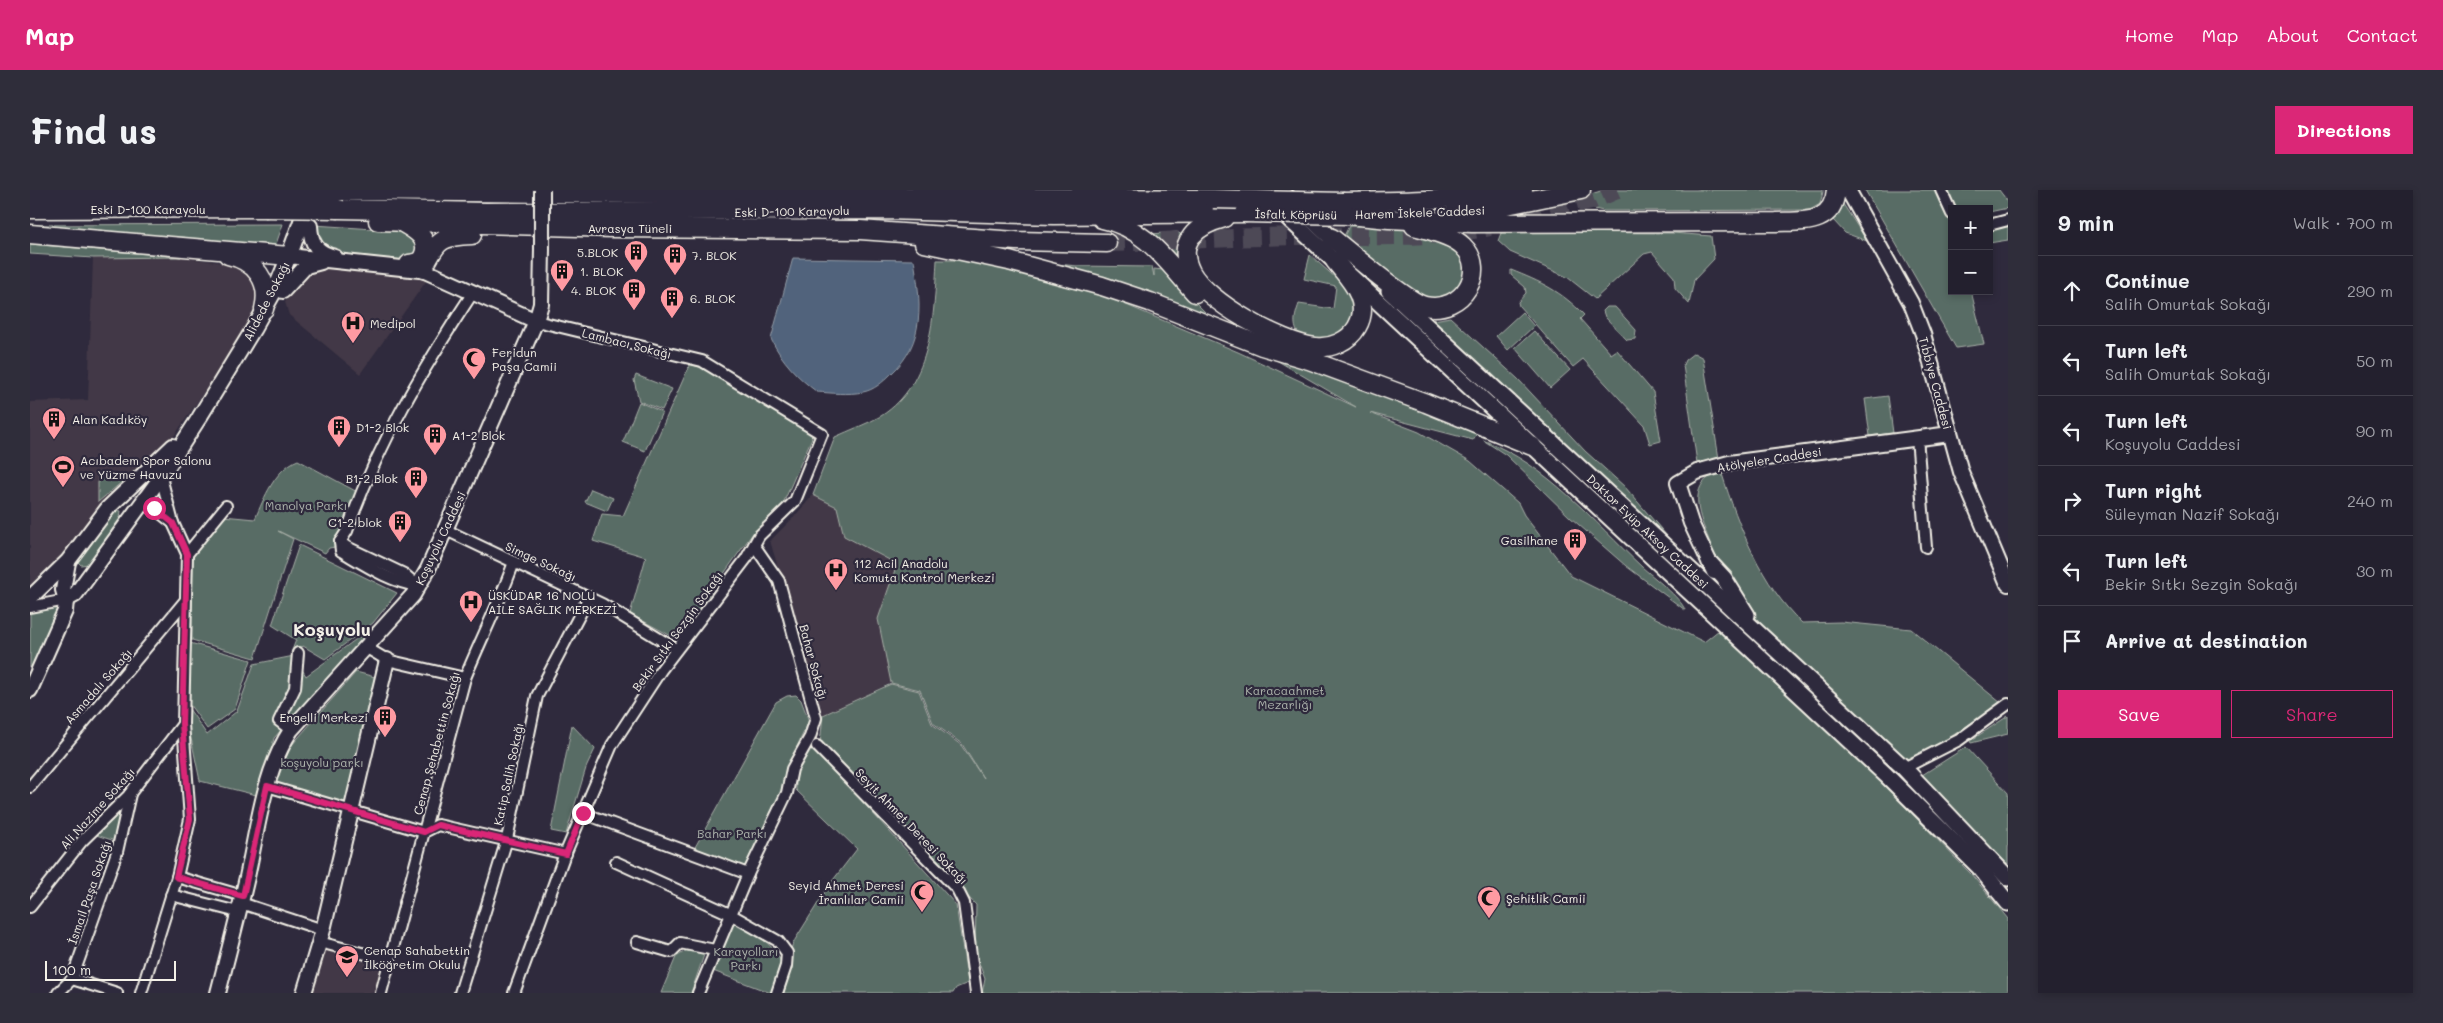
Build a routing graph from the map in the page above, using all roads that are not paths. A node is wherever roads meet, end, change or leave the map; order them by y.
1 (313, 190) edge
2 (324, 190) edge
3 (542, 190) edge
4 (1022, 190) edge
5 (1258, 190) edge
6 (1523, 190) edge
7 (1581, 190) edge
8 (1836, 190) edge
9 (1848, 190) edge
10 (1941, 190) edge
11 (30, 191) edge
12 (1282, 191) edge
13 (916, 195) junction
14 (1213, 199) joint
15 (1948, 205) edge
16 (266, 206) edge
17 (1346, 208) junction
18 (30, 209) edge
19 (1245, 213) junction
20 (338, 214) junction
21 (1054, 214) junction
22 (1389, 219) junction
23 (2008, 220) edge
24 (400, 222) junction
25 (1993, 224) edge
26 (310, 226) junction
27 (613, 228) junction
28 (860, 230) junction
29 (30, 234) edge
30 (1332, 238) junction
31 (1106, 243) tunnel mouth
32 (163, 246) junction
33 (294, 256) junction
34 (1335, 260) junction
35 (338, 262) junction
36 (416, 267) junction
37 (284, 291) junction
38 (474, 291) junction
39 (264, 309) junction
40 (536, 321) junction
41 (243, 346) junction
42 (1262, 346) junction
43 (199, 418) junction
44 (822, 434) joint
45 (1950, 434) junction
46 (1917, 437) junction
47 (1532, 446) junction
48 (161, 477) junction
49 (142, 504) junction
50 (226, 506) dead end
51 (108, 508) junction
52 (125, 523) junction
53 (173, 523) junction
54 (446, 530) junction
55 (754, 545) junction
56 (1926, 547) dead end
57 (187, 554) junction
58 (68, 561) junction
59 (514, 562) junction
60 (1710, 563) junction
61 (92, 570) junction
62 (2008, 584) edge
63 (418, 586) junction
64 (1716, 587) junction
65 (589, 597) junction
66 (30, 598) edge
67 (66, 600) junction
68 (185, 601) junction
69 (1705, 605) junction
70 (30, 607) edge
71 (1732, 609) junction
72 (1757, 632) junction
73 (1745, 642) junction
74 (367, 648) junction
75 (676, 649) junction
76 (298, 652) dead end
77 (387, 660) junction
78 (465, 678) junction
79 (30, 690) edge
80 (2008, 704) edge
81 (182, 724) junction
82 (291, 730) junction
83 (818, 746) dead end
84 (1904, 768) junction
85 (267, 786) junction
86 (30, 787) edge
87 (130, 793) junction
88 (351, 812) junction
89 (583, 813) junction
90 (424, 832) junction
91 (507, 839) junction
92 (566, 854) junction
93 (616, 862) dead end
94 (748, 874) junction
95 (176, 877) junction
96 (2008, 878) edge
97 (171, 895) junction
98 (2008, 903) edge
99 (241, 904) junction
100 (30, 907) edge
101 (730, 914) junction
102 (321, 936) junction
103 (637, 942) dead end
104 (715, 950) junction
105 (389, 960) junction
106 (72, 979) junction
107 (58, 993) edge
108 (117, 993) edge
109 (141, 993) edge
110 (218, 993) edge
111 (304, 993) edge
112 (380, 993) edge
113 (460, 993) edge
114 (514, 993) edge
115 (698, 993) edge
116 (777, 993) edge
117 (976, 993) edge

1 - 33 main road
2 - 26 main road
3 - 40 street, Koşuyolu Caddesi, bridge
4 - 13 highway
5 - 34 main road, Doktor Eyüp Aksoy Caddesi
6 - 17 highway, Harem İskele Caddesi
7 - 17 highway, Harem İskele Caddesi
8 - 22 highway
9 - 45 street, Tıbbiye Caddesi
10 - 15 street
11 - 16 highway, Eski D-100 Karayolu
12 - 30 main road, Doktor Eyüp Aksoy Caddesi
13 - 14 highway, Eski D-100 Karayolu
13 - 16 highway, Eski D-100 Karayolu, bridge
14 - 17 highway, İsfalt Köprüsü, bridge
16 - 18 highway, Eski D-100 Karayolu
16 - 20 highway
17 - 19 highway, İsfalt Köprüsü, bridge
17 - 22 highway
19 - 21 highway, Eski D-100 Karayolu
19 - 34 highway
20 - 21 highway, Eski D-100 Karayolu
20 - 24 highway, Avrasya Tüneli
21 - 42 highway
22 - 30 highway
23 - 25 street
24 - 27 highway, Avrasya Tüneli
24 - 36 highway
26 - 33 street, Alidede Sokağı
26 - 36 street, Lambacı Sokağı
27 - 28 highway, Avrasya Tüneli
27 - 36 highway
28 - 31 highway
28 - 42 highway
29 - 32 highway
30 - 64 main road, Doktor Eyüp Aksoy Caddesi
32 - 33 highway
32 - 39 highway
33 - 35 street
33 - 37 street, Alidede Sokağı
33 - 39 street, Alidede Sokağı
34 - 47 main road, Doktor Eyüp Aksoy Caddesi
35 - 36 street, Lambacı Sokağı
35 - 37 street
36 - 38 street, Lambacı Sokağı
37 - 41 street, Alidede Sokağı
38 - 40 street, Lambacı Sokağı
38 - 63 street
39 - 41 street, Alidede Sokağı
40 - 44 street, Lambacı Sokağı
40 - 54 street, Koşuyolu Caddesi
41 - 43 street, Alidede Sokağı
42 - 47 highway
43 - 48 street
43 - 51 street
44 - 55 street, Bekir Sıtkı Sezgin Sokağı
45 - 46 street, Atölyeler Caddesi
45 - 62 street, Tıbbiye Caddesi
46 - 56 street
46 - 60 street, Atölyeler Caddesi
47 - 69 main road, Doktor Eyüp Aksoy Caddesi
48 - 49 street
48 - 53 street
49 - 52 street
49 - 53 street
50 - 57 street
51 - 52 street
51 - 58 street
52 - 61 street
53 - 57 street
54 - 59 street, Simge Sokağı
54 - 63 street, Koşuyolu Caddesi
55 - 75 street, Bekir Sıtkı Sezgin Sokağı
55 - 94 street, Bahar Sokağı
57 - 68 street
58 - 61 street
58 - 66 street
58 - 67 street
59 - 65 street, Simge Sokağı
59 - 78 street, Cenap Şehabettin Sokağı
60 - 64 street, Atölyeler Caddesi
60 - 72 main road
61 - 67 street
63 - 74 street, Koşuyolu Caddesi
64 - 69 street
64 - 71 main road, Doktor Eyüp Aksoy Caddesi
65 - 75 street, Simge Sokağı
65 - 91 street, Katip Salih Sokağı
67 - 70 street
67 - 79 street
68 - 81 street
68 - 86 street, Asmadalı Sokağı
69 - 73 main road, Doktor Eyüp Aksoy Caddesi
71 - 72 main road, Doktor Eyüp Aksoy Caddesi
71 - 73 street
72 - 84 main road, Doktor Eyüp Aksoy Caddesi
73 - 98 main road, Doktor Eyüp Aksoy Caddesi
74 - 77 street
74 - 82 street, Koşuyolu Caddesi
75 - 89 street, Bekir Sıtkı Sezgin Sokağı
76 - 82 street
77 - 78 street
77 - 88 street
78 - 90 street, Cenap Şehabettin Sokağı
80 - 84 street
81 - 87 street, Ali Nazime Sokağı
81 - 95 street
82 - 85 street, Koşuyolu Caddesi
83 - 117 street, Seyit Ahmet Deresi Sokağı
84 - 96 main road, Doktor Eyüp Aksoy Caddesi
85 - 88 street
85 - 99 street, Koşuyolu Caddesi
87 - 100 street, Ali Nazime Sokağı
87 - 106 street, İsmail Paşa Sokağı
88 - 90 street
88 - 102 street
89 - 92 street, Bekir Sıtkı Sezgin Sokağı
89 - 94 street
90 - 91 street
90 - 105 street, Cenap Şehabettin Sokağı
91 - 92 street
91 - 113 street, Katip Salih Sokağı
92 - 114 street, Bekir Sıtkı Sezgin Sokağı
93 - 101 street
94 - 101 street, Bahar Sokağı
95 - 97 street
95 - 99 street
97 - 99 street
97 - 109 street
99 - 102 street
99 - 110 street, Koşuyolu Caddesi
101 - 104 street, Bahar Sokağı
101 - 116 street
102 - 105 street
102 - 111 street
103 - 104 street
104 - 115 street, Bahar Sokağı
105 - 112 street, Cenap Şehabettin Sokağı
106 - 107 street, İsmail Paşa Sokağı
106 - 108 street

